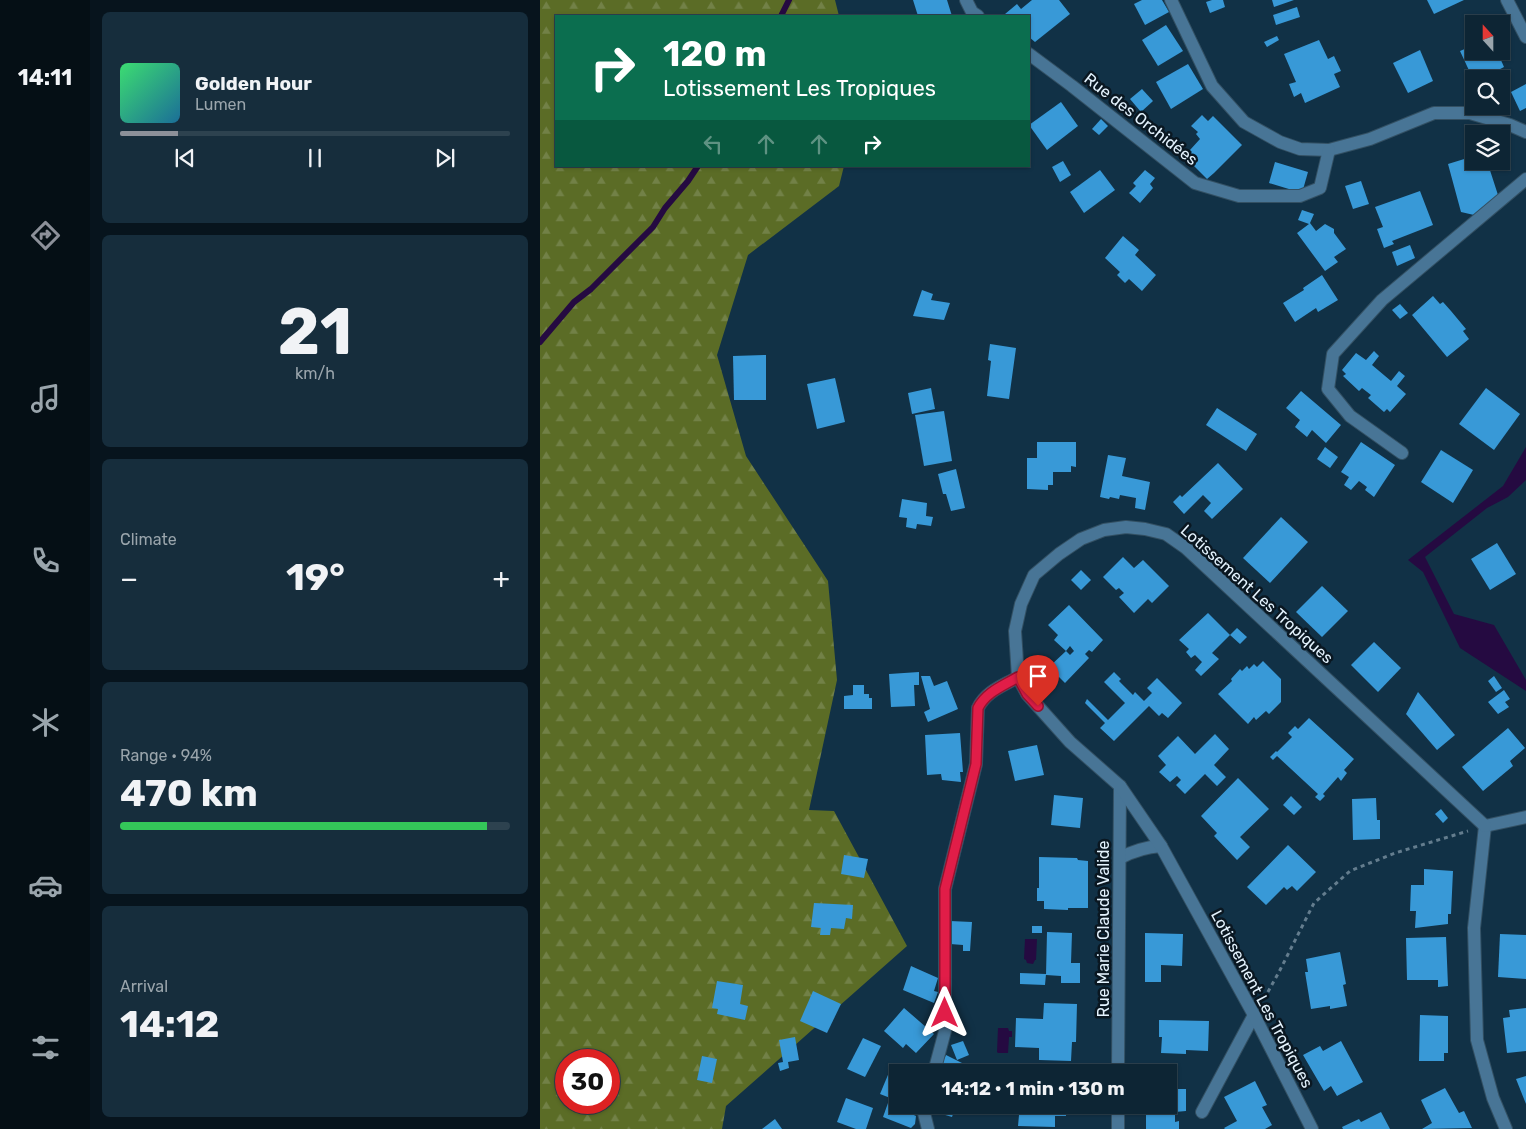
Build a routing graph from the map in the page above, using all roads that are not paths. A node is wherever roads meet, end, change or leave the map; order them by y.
1 (966, 0) edge
2 (1171, 0) edge
3 (1506, 0) edge
4 (976, 15) edge
5 (1526, 37) edge
6 (1030, 55) edge
7 (1526, 132) edge
8 (1329, 150) junction
9 (1526, 179) edge
10 (1402, 453) dead end
11 (1018, 677) junction
12 (1120, 786) junction
13 (1526, 817) edge
14 (1485, 826) junction
15 (1160, 846) junction
16 (1120, 858) junction
17 (1254, 1015) junction
18 (936, 1064) edge
19 (1118, 1064) edge
20 (1202, 1112) dead end
21 (924, 1114) edge
22 (1118, 1114) edge
23 (928, 1129) edge
24 (1118, 1129) edge
25 (1312, 1129) edge
26 (1506, 1129) edge

1 - 4 street
2 - 8 street
3 - 5 street
6 - 8 street, Rue des Orchidées
7 - 8 street
9 - 10 street
11 - 12 street, Lotissement Les Tropiques
11 - 14 street, Lotissement Les Tropiques
11 - 18 street
12 - 15 street, Lotissement Les Tropiques
12 - 16 street, Rue Marie Claude Valide
13 - 14 street
14 - 26 street
15 - 16 street
15 - 17 street, Lotissement Les Tropiques
16 - 19 street, Rue Marie Claude Valide
17 - 20 street
17 - 25 street, Lotissement Les Tropiques
21 - 23 street
22 - 24 street

